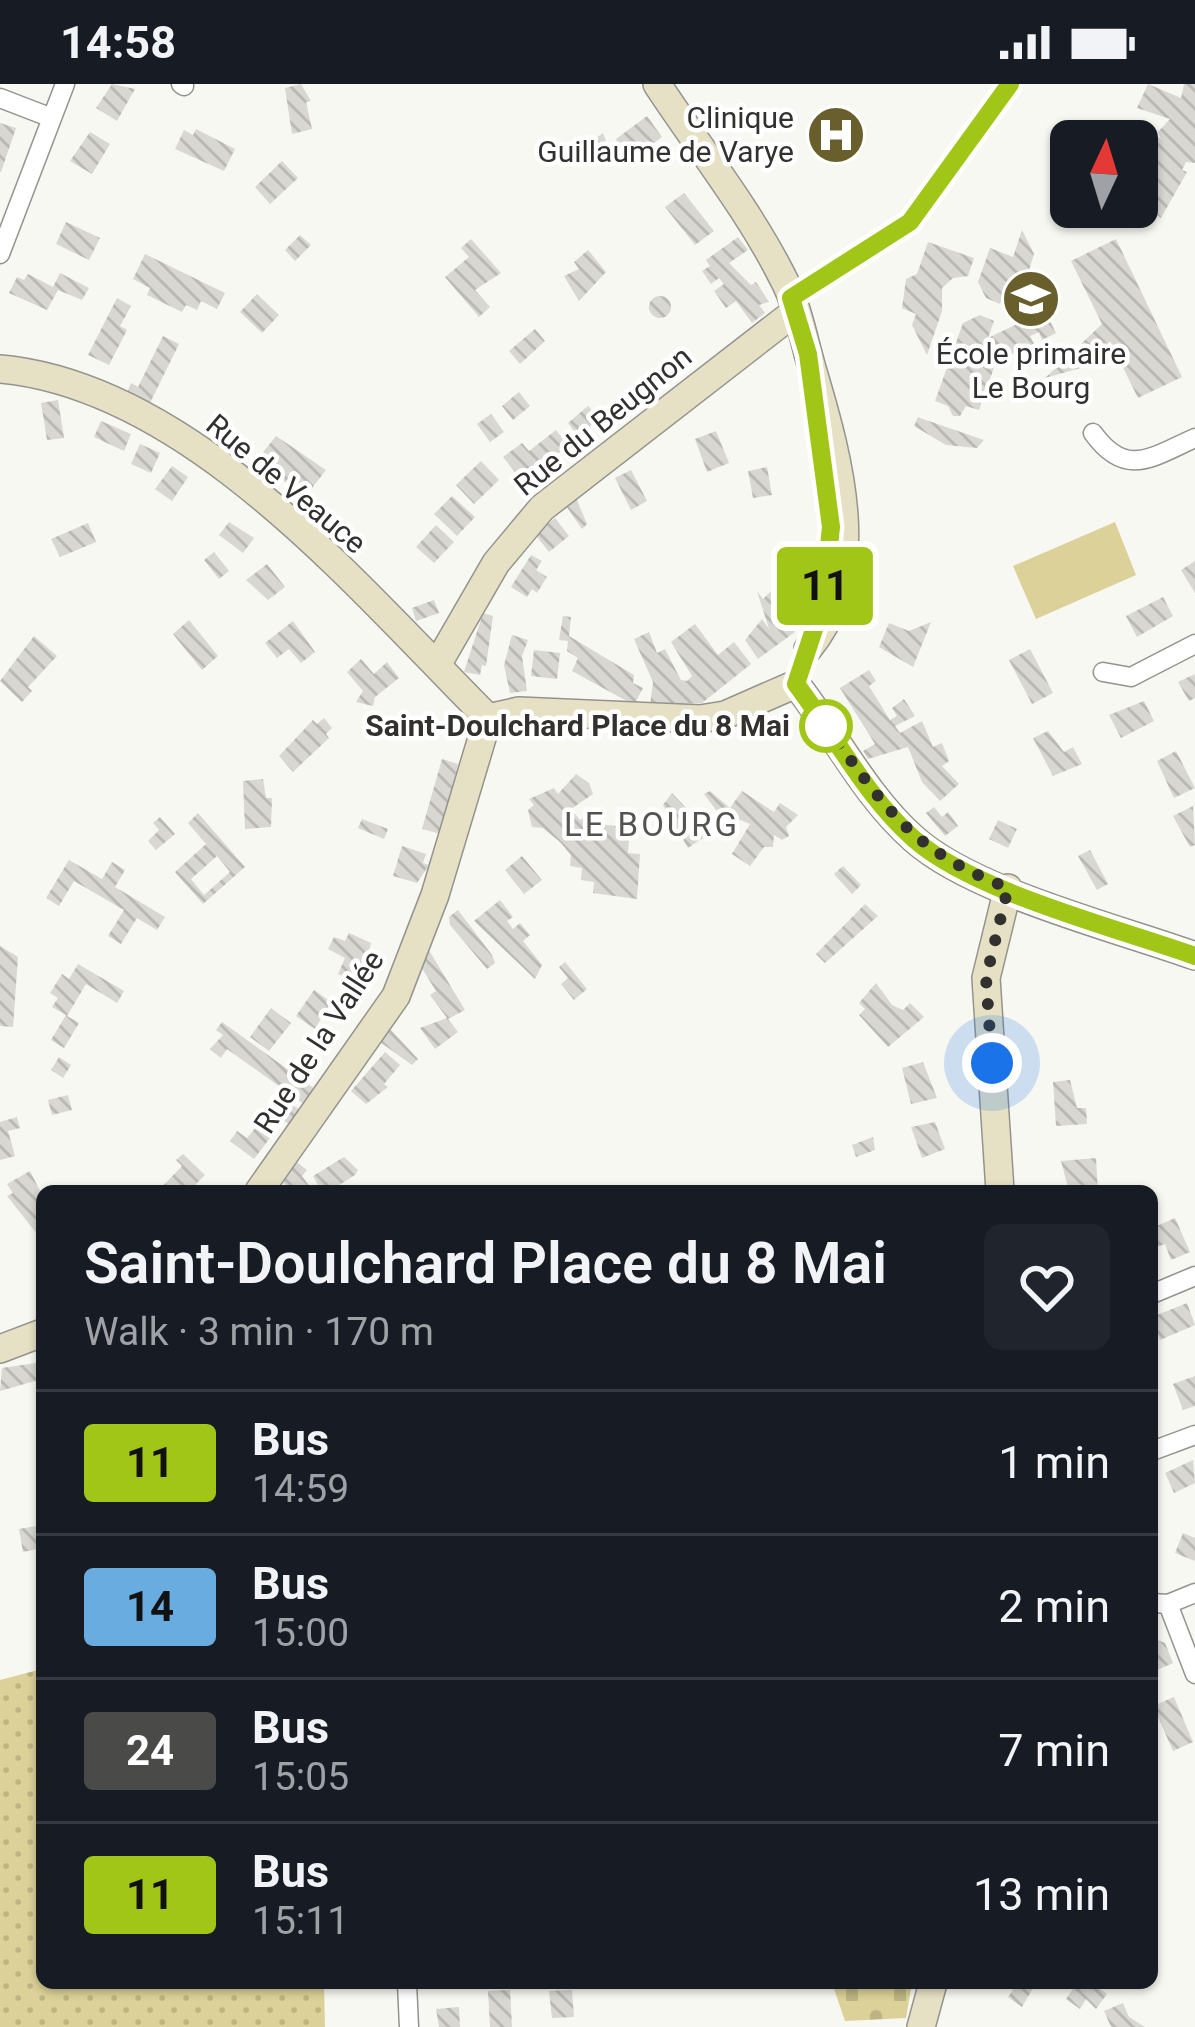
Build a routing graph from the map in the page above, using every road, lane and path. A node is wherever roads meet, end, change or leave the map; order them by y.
1 (65, 84) edge
2 (657, 84) edge
3 (1010, 84) edge
4 (0, 98) edge
5 (52, 118) junction
6 (0, 254) edge
7 (794, 304) junction
8 (0, 369) edge
9 (1094, 434) dead end
10 (1195, 438) edge
11 (1195, 644) edge
12 (437, 665) junction
13 (1103, 672) dead end
14 (796, 684) junction
15 (488, 718) junction
16 (1008, 888) junction
17 (1195, 956) edge
18 (263, 1185) edge
19 (1000, 1185) edge
20 (1195, 1276) edge
21 (1158, 1291) edge
22 (36, 1335) edge
23 (0, 1349) edge
24 (1195, 1435) edge
25 (1158, 1448) edge
26 (1195, 1593) edge
27 (1160, 1604) edge
28 (1195, 1674) edge
29 (407, 1989) edge
30 (931, 1989) edge
31 (410, 2027) edge
32 (921, 2027) edge

1 - 5 street
2 - 7 street
3 - 7 street
4 - 5 street
5 - 6 street
7 - 12 street, Rue du Beugnon
7 - 14 street
8 - 12 street, Rue de Veauce
9 - 10 street
11 - 13 street
12 - 15 street, Rue de Veauce
14 - 15 street
14 - 16 street
15 - 18 street, Rue de la Vallée
16 - 17 street
16 - 19 street
20 - 21 street
22 - 23 street
24 - 25 street
26 - 27 street
27 - 28 street
29 - 31 street
30 - 32 street

